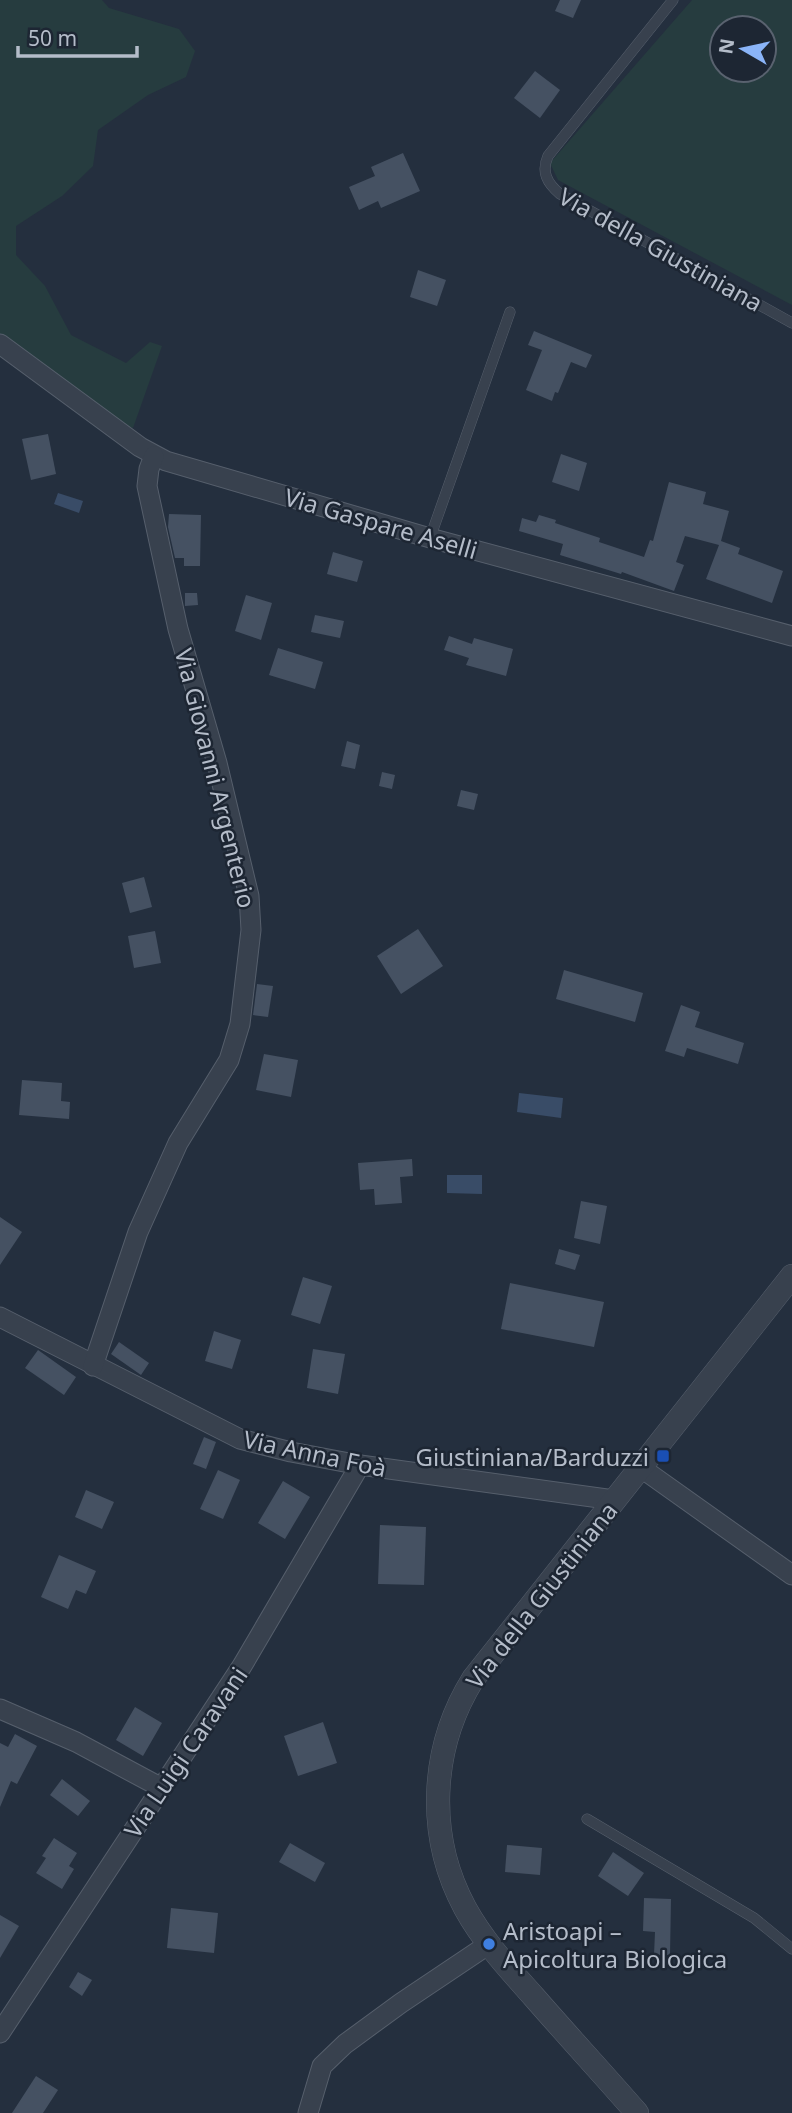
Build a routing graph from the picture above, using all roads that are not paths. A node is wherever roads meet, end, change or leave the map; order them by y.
1 (673, 0) edge
2 (510, 312) dead end
3 (792, 323) edge
4 (0, 344) edge
5 (154, 456) junction
6 (430, 538) junction
7 (792, 636) edge
8 (792, 1276) edge
9 (0, 1317) edge
10 (93, 1366) junction
11 (360, 1465) junction
12 (640, 1467) junction
13 (614, 1500) junction
14 (792, 1576) edge
15 (0, 1709) edge
16 (160, 1787) junction
17 (587, 1819) dead end
18 (489, 1944) junction
19 (792, 1949) edge
20 (0, 2033) edge
21 (308, 2113) edge
22 (637, 2113) edge

1 - 3 lane, Via della Giustiniana
2 - 6 lane
4 - 5 street, Via Gaspare Aselli
5 - 6 street, Via Gaspare Aselli
5 - 10 street, Via Giovanni Argenterio
6 - 7 street, Via Gaspare Aselli
8 - 12 street, Via della Giustiniana
9 - 10 street, Via Anna Foà
10 - 11 street, Via Anna Foà
11 - 13 street, Via Anna Foà
11 - 16 street, Via Luigi Caravani
12 - 13 street, Via della Giustiniana
12 - 14 street
13 - 18 street, Via della Giustiniana
15 - 16 street
16 - 20 street, Via Luigi Caravani
17 - 19 lane
18 - 21 street
18 - 22 street, Via della Giustiniana

